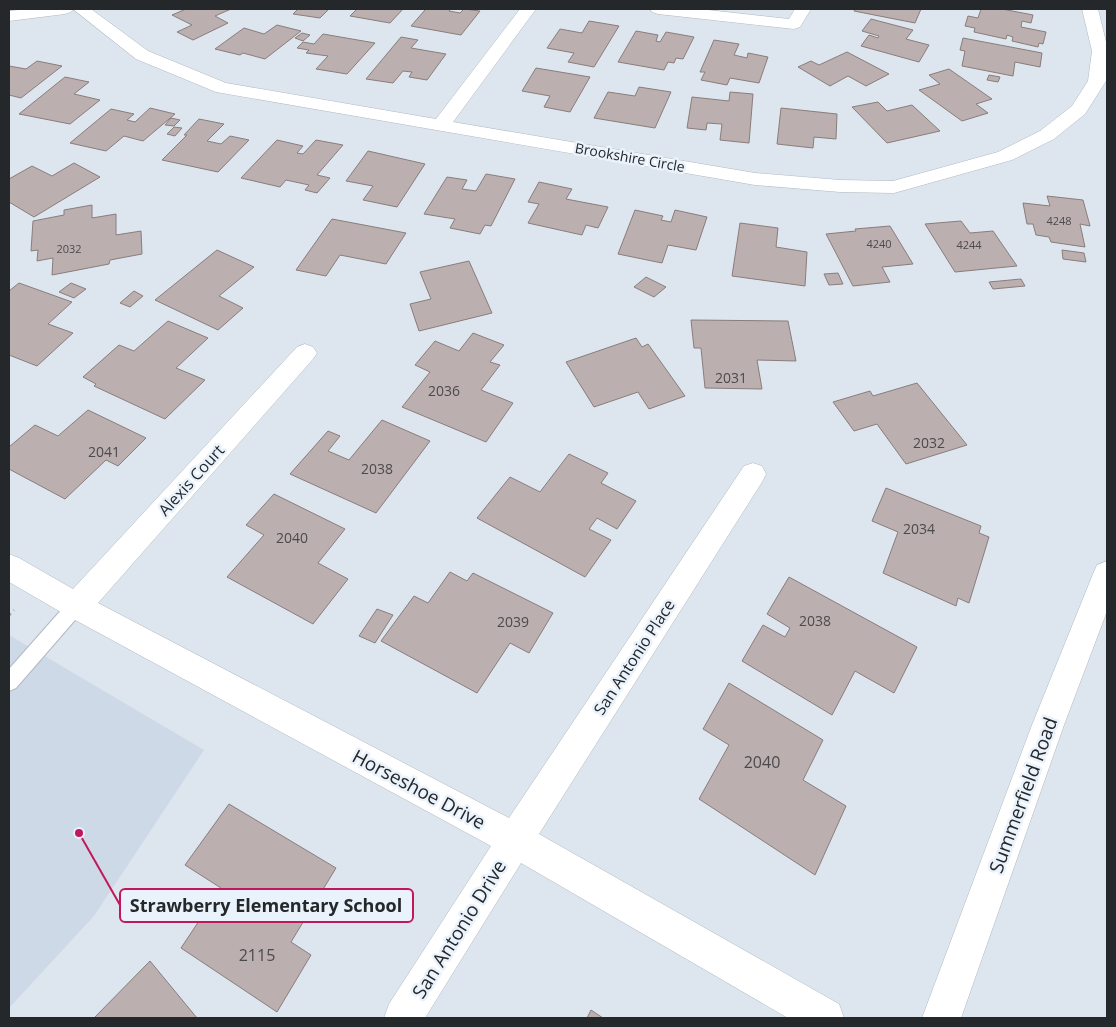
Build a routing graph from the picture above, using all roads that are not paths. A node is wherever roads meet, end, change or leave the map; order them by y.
1 (65, 9) edge
2 (81, 9) edge
3 (528, 9) edge
4 (658, 9) edge
5 (803, 9) edge
6 (1090, 9) edge
7 (9, 16) edge
8 (441, 125) junction
9 (305, 353) dead end
10 (753, 474) dead end
11 (9, 567) edge
12 (1107, 574) edge
13 (76, 606) junction
14 (9, 682) edge
15 (515, 840) junction
16 (402, 1018) edge
17 (825, 1018) edge
18 (941, 1018) edge

1 - 7 street
2 - 8 street, Brookshire Circle
3 - 8 street
4 - 5 street
6 - 8 street, Brookshire Circle
9 - 13 street, Alexis Court
10 - 15 street, San Antonio Place
11 - 13 street, Horseshoe Drive
12 - 18 street, Summerfield Road
13 - 14 lane
13 - 15 street, Horseshoe Drive
15 - 16 street, San Antonio Drive
15 - 17 street, Horseshoe Drive

